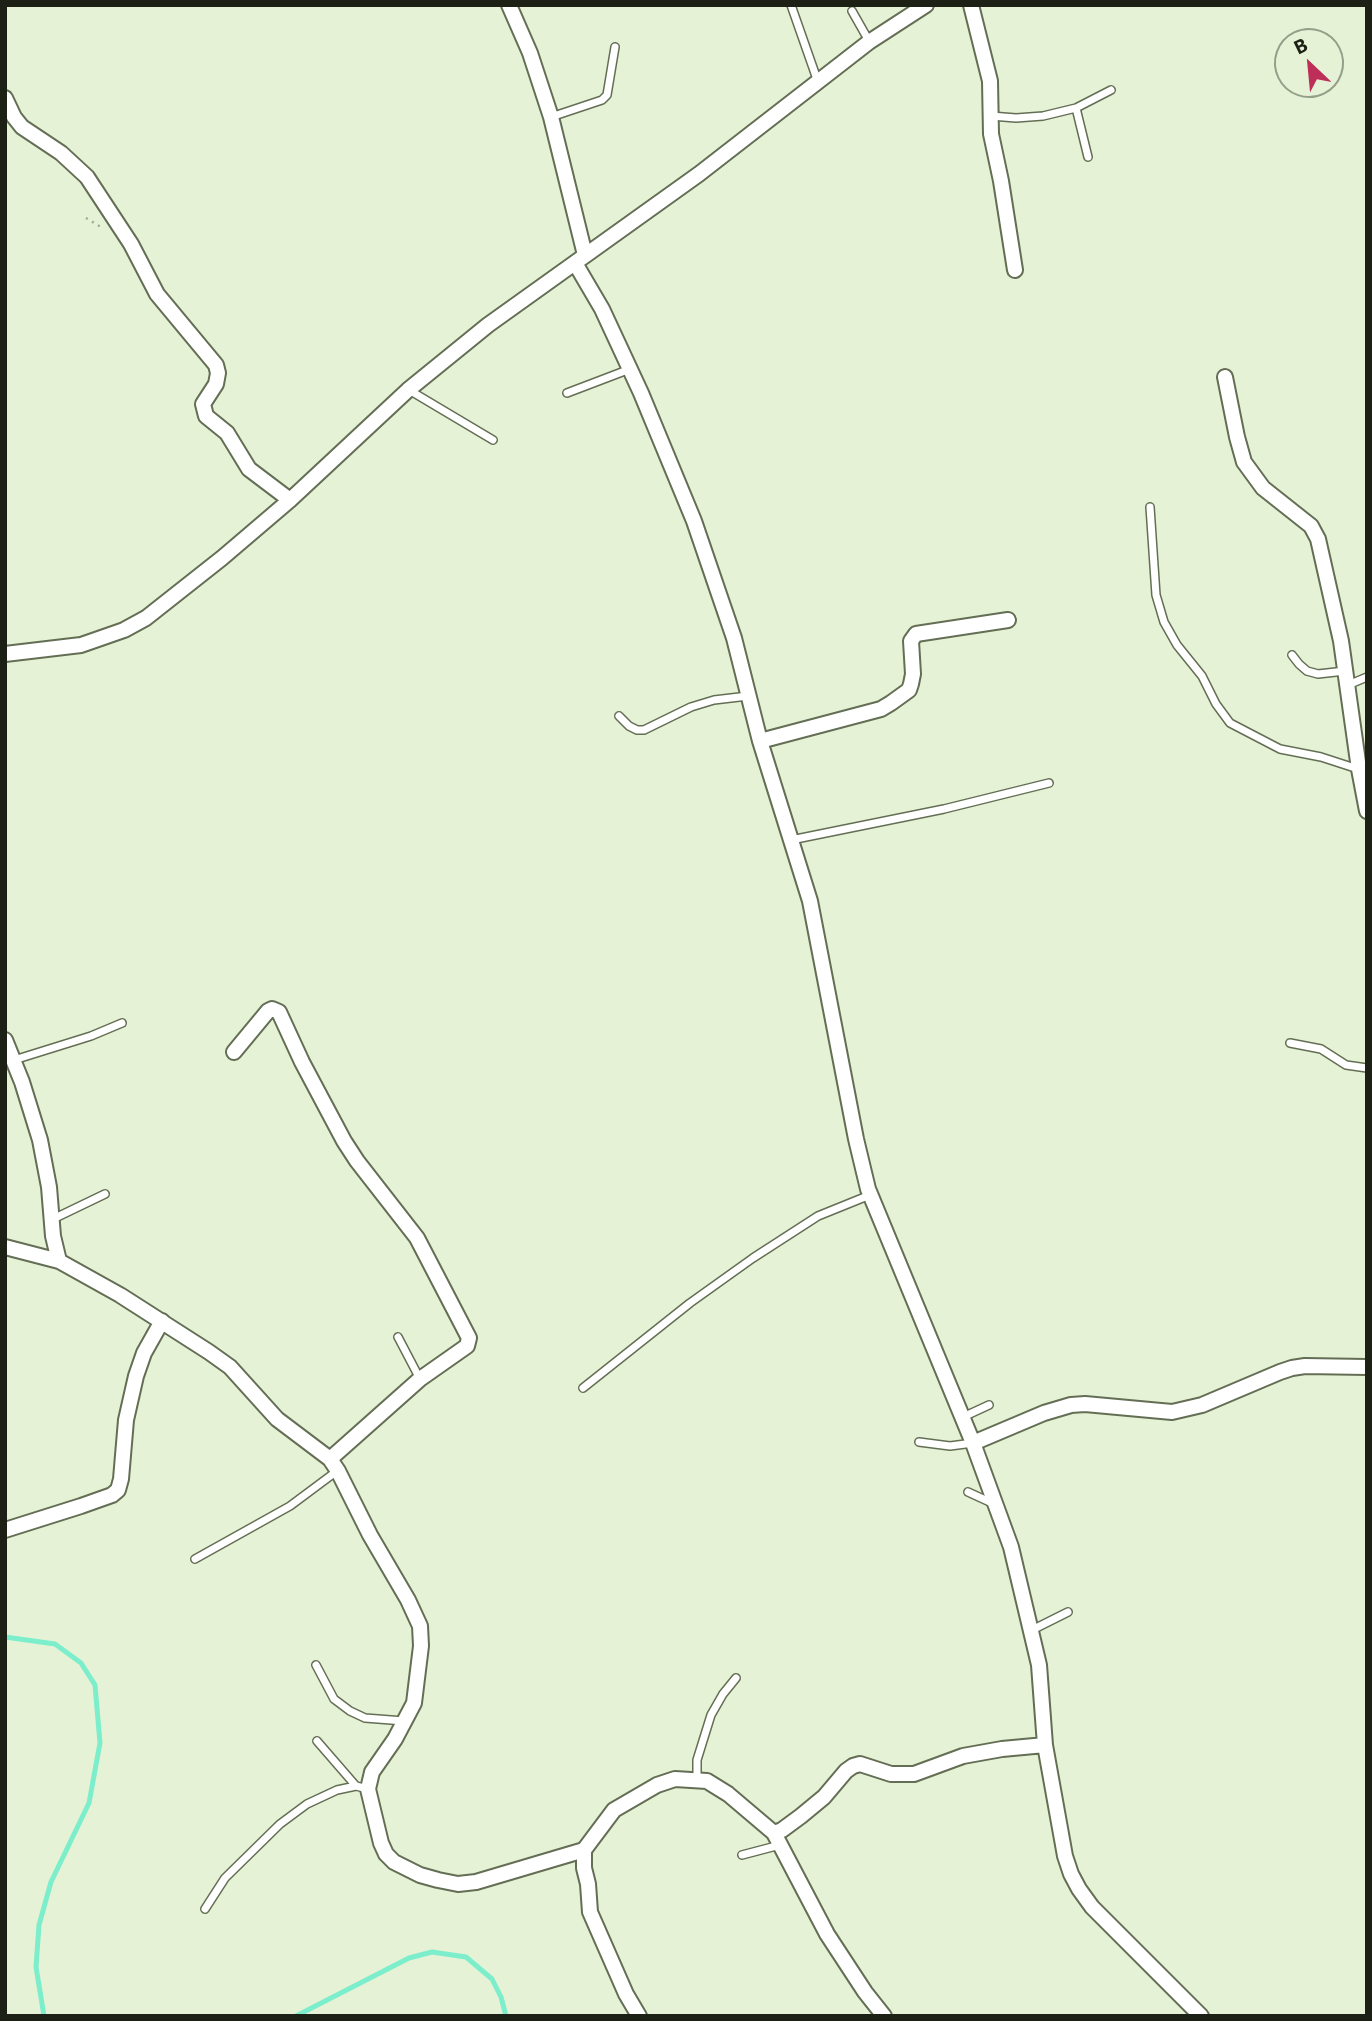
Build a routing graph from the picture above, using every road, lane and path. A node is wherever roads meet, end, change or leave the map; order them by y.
1 (509, 5) edge
2 (791, 5) edge
3 (926, 5) edge
4 (971, 5) edge
5 (852, 11) dead end
6 (869, 42) junction
7 (615, 47) dead end
8 (818, 82) junction
9 (1111, 90) dead end
10 (5, 98) edge
11 (1076, 108) junction
12 (990, 116) junction
13 (551, 117) junction
14 (1088, 157) dead end
15 (580, 259) junction
16 (1015, 270) dead end
17 (630, 369) junction
18 (1225, 377) dead end
19 (408, 390) junction
20 (567, 393) dead end
21 (493, 440) dead end
22 (290, 500) junction
23 (1150, 507) dead end
24 (1008, 620) dead end
25 (5, 654) edge
26 (1292, 654) dead end
27 (1367, 677) edge
28 (1346, 678) junction
29 (748, 696) junction
30 (619, 716) dead end
31 (760, 741) junction
32 (1359, 769) junction
33 (1049, 783) dead end
34 (1367, 811) edge
35 (790, 840) junction
36 (122, 1023) dead end
37 (5, 1040) edge
38 (1290, 1043) dead end
39 (234, 1052) dead end
40 (14, 1060) junction
41 (1367, 1068) edge
42 (104, 1194) dead end
43 (870, 1195) junction
44 (52, 1219) junction
45 (6, 1248) edge
46 (59, 1261) junction
47 (162, 1321) junction
48 (398, 1337) dead end
49 (1367, 1367) edge
50 (420, 1379) junction
51 (583, 1388) dead end
52 (989, 1405) dead end
53 (962, 1417) junction
54 (919, 1442) dead end
55 (973, 1443) junction
56 (334, 1465) junction
57 (968, 1492) dead end
58 (996, 1505) junction
59 (5, 1530) edge
60 (195, 1559) dead end
61 (1068, 1612) dead end
62 (1032, 1630) junction
63 (316, 1665) dead end
64 (736, 1678) dead end
65 (405, 1721) junction
66 (317, 1741) dead end
67 (1045, 1745) junction
68 (697, 1779) junction
69 (362, 1787) junction
70 (777, 1839) junction
71 (584, 1850) junction
72 (742, 1855) dead end
73 (205, 1909) dead end
74 (639, 2016) edge
75 (884, 2016) edge
76 (1201, 2016) edge

1 - 13 street
2 - 8 lane
3 - 6 street
4 - 12 street
5 - 6 lane
6 - 8 street
7 - 13 lane
8 - 15 street
9 - 11 lane
10 - 22 street
11 - 12 lane
11 - 14 lane
12 - 16 street
13 - 15 street
15 - 17 street
15 - 19 street
17 - 20 lane
17 - 29 street
18 - 28 street
19 - 21 lane
19 - 22 street
22 - 25 street
23 - 32 lane
24 - 31 street
26 - 28 lane
27 - 28 lane
28 - 32 street
29 - 30 lane
29 - 31 street
31 - 35 street
32 - 34 street
33 - 35 lane
35 - 43 street
36 - 40 lane
37 - 40 street
38 - 41 lane
39 - 50 street
40 - 44 street
42 - 44 lane
43 - 51 lane
43 - 53 street
44 - 46 street
45 - 46 street
46 - 47 street
47 - 56 street
47 - 59 street
48 - 50 lane
49 - 55 street
50 - 56 street
52 - 53 lane
53 - 55 street
54 - 55 lane
55 - 58 street
56 - 60 lane
56 - 65 street
57 - 58 lane
58 - 62 street
61 - 62 lane
62 - 67 street
63 - 65 lane
64 - 68 lane
65 - 69 street
66 - 69 lane
67 - 70 street
67 - 76 street
68 - 70 street
68 - 71 street
69 - 71 street
69 - 73 lane
70 - 72 lane
70 - 75 street
71 - 74 street

